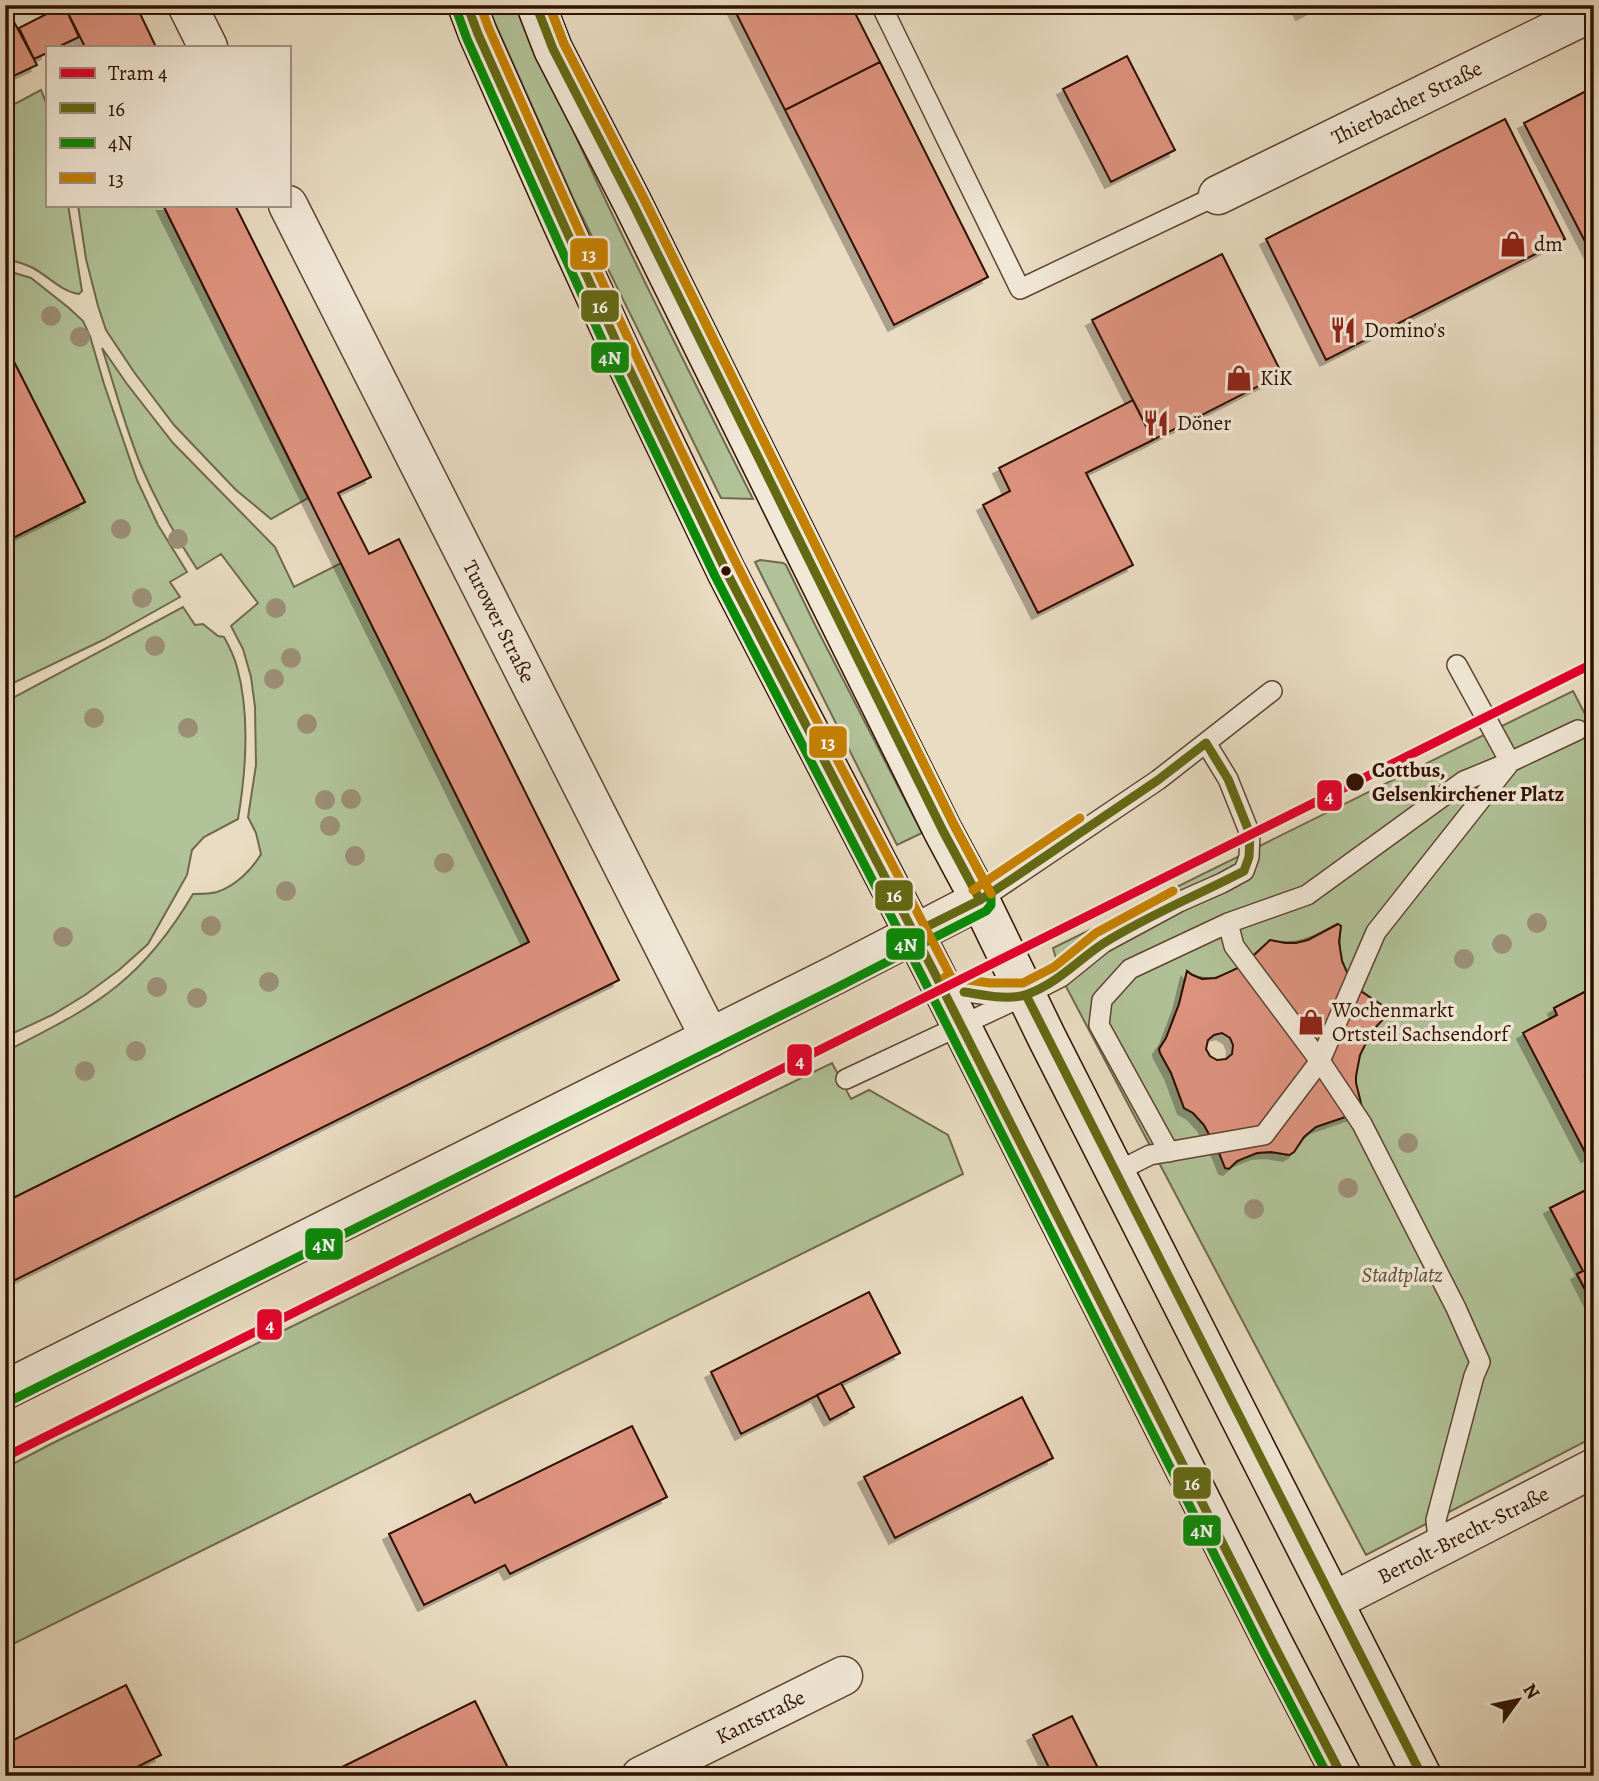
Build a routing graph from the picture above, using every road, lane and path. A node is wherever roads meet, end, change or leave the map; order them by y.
1 (187, 5) edge
2 (467, 5) edge
3 (536, 5) edge
4 (881, 5) edge
5 (1594, 11) edge
6 (208, 46) edge
7 (1218, 195) joint
8 (289, 206) edge
9 (1457, 665) dead end
10 (1272, 691) dead end
11 (1578, 730) dead end
12 (1206, 743) junction
13 (1510, 762) junction
14 (979, 900) junction
15 (1227, 923) junction
16 (914, 934) junction
17 (943, 989) junction
18 (1026, 995) junction
19 (961, 1025) junction
20 (710, 1038) junction
21 (1320, 1061) junction
22 (846, 1079) dead end
23 (1169, 1152) junction
24 (1116, 1172) junction
25 (5, 1390) edge
26 (1594, 1468) edge
27 (1440, 1546) junction
28 (1334, 1601) junction
29 (843, 1676) dead end
30 (641, 1776) edge
31 (1342, 1776) edge
32 (1422, 1776) edge

1 - 6 main road
2 - 16 main road
3 - 14 main road
4 - 7 lane
5 - 7 main road, Thierbacher Straße
8 - 20 main road, Turower Straße
9 - 13 lane
10 - 12 lane
11 - 13 lane
12 - 14 lane
12 - 18 lane
13 - 15 lane
13 - 21 lane
14 - 16 main road
14 - 18 main road
15 - 21 lane
15 - 23 lane
16 - 17 main road
16 - 20 main road
17 - 18 lane
17 - 19 main road
18 - 19 lane
18 - 24 main road
19 - 22 lane
19 - 31 main road
20 - 25 main road
21 - 23 lane
21 - 27 lane
23 - 24 lane
24 - 28 main road
26 - 27 main road, Bertolt-Brecht-Straße
27 - 28 main road, Bertolt-Brecht-Straße
28 - 32 main road
29 - 30 main road, Kantstraße

